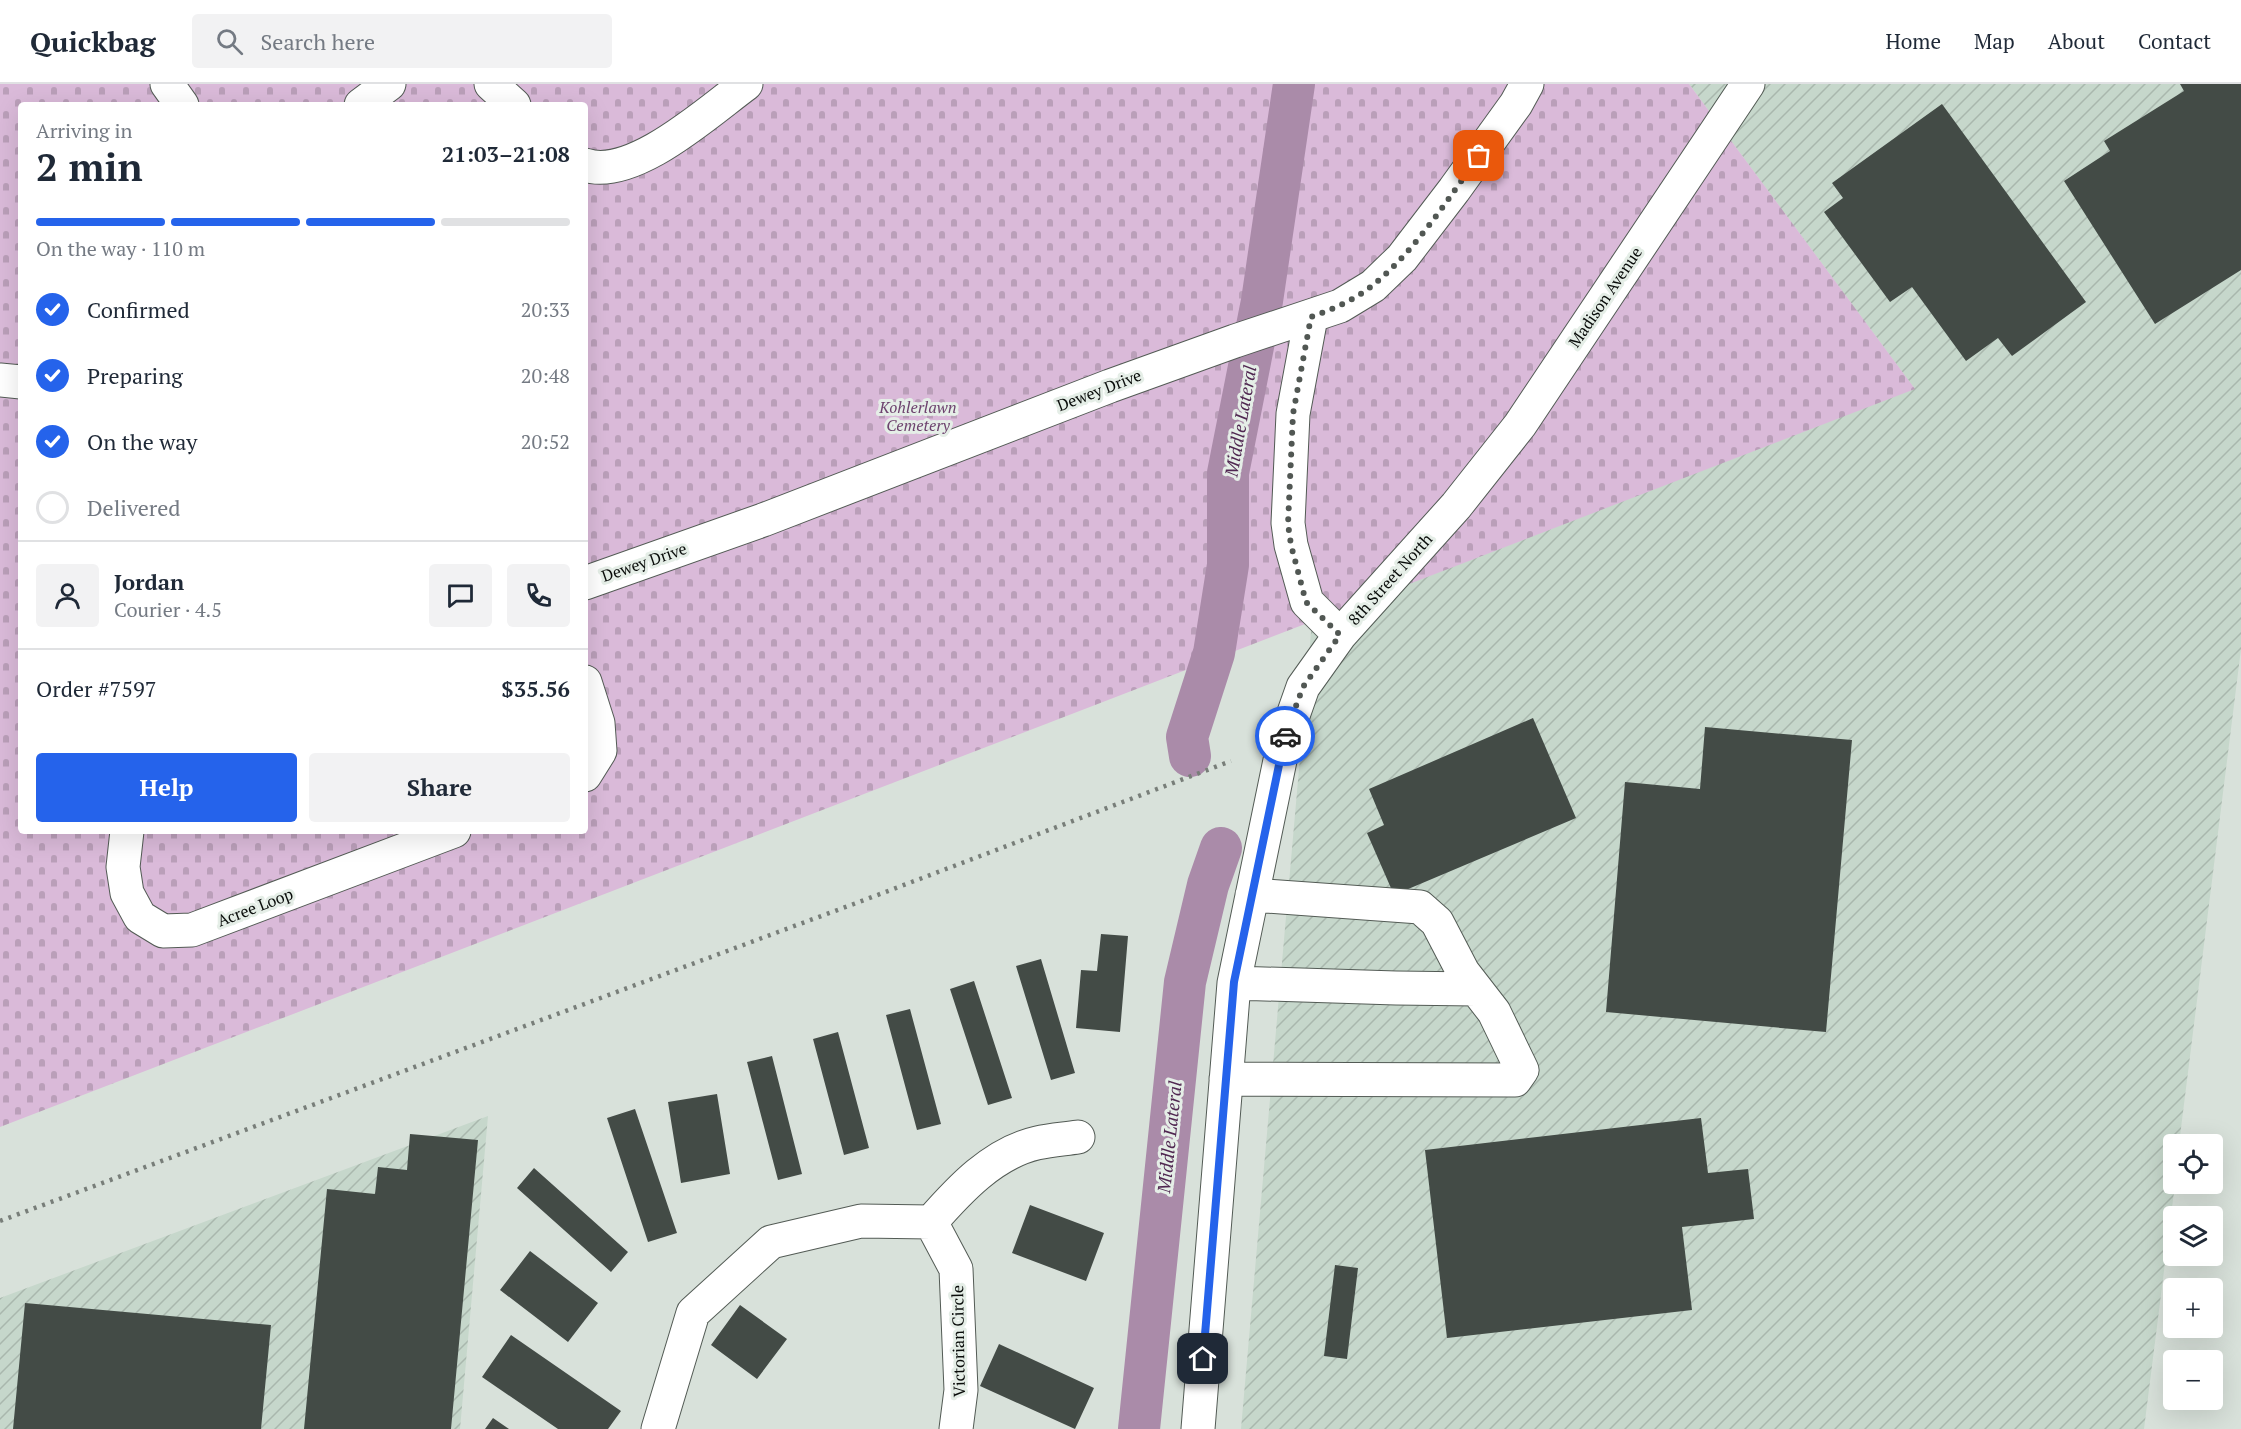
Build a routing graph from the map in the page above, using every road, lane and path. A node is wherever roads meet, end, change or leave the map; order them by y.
1 (167, 84) edge
2 (389, 84) edge
3 (491, 84) edge
4 (746, 84) edge
5 (1527, 84) edge
6 (1748, 84) edge
7 (180, 102) edge
8 (365, 102) edge
9 (511, 102) edge
10 (588, 166) edge
11 (1311, 317) junction
12 (0, 380) edge
13 (18, 382) edge
14 (1456, 506) joint
15 (588, 582) edge
16 (1340, 635) junction
17 (588, 691) edge
18 (588, 770) edge
19 (127, 834) edge
20 (446, 834) edge
21 (1252, 895) junction
22 (1234, 982) junction
23 (1476, 988) junction
24 (1226, 1079) junction
25 (1078, 1137) dead end
26 (931, 1222) junction
27 (658, 1429) edge
28 (956, 1429) edge
29 (1197, 1429) edge

1 - 7 street
2 - 8 street
3 - 9 street
4 - 10 street
5 - 11 street, Dewey Drive
6 - 14 street, Madison Avenue
11 - 15 street, Dewey Drive
11 - 16 street
12 - 13 street
14 - 16 street, 8th Street North
16 - 21 street, 8th Street North
17 - 18 street
19 - 20 street, Acree Loop
21 - 22 street, 8th Street North
21 - 23 street
22 - 23 street
22 - 24 street, 8th Street North
23 - 24 street
24 - 29 street, 8th Street North
25 - 26 street
26 - 27 street
26 - 28 street, Victorian Circle

